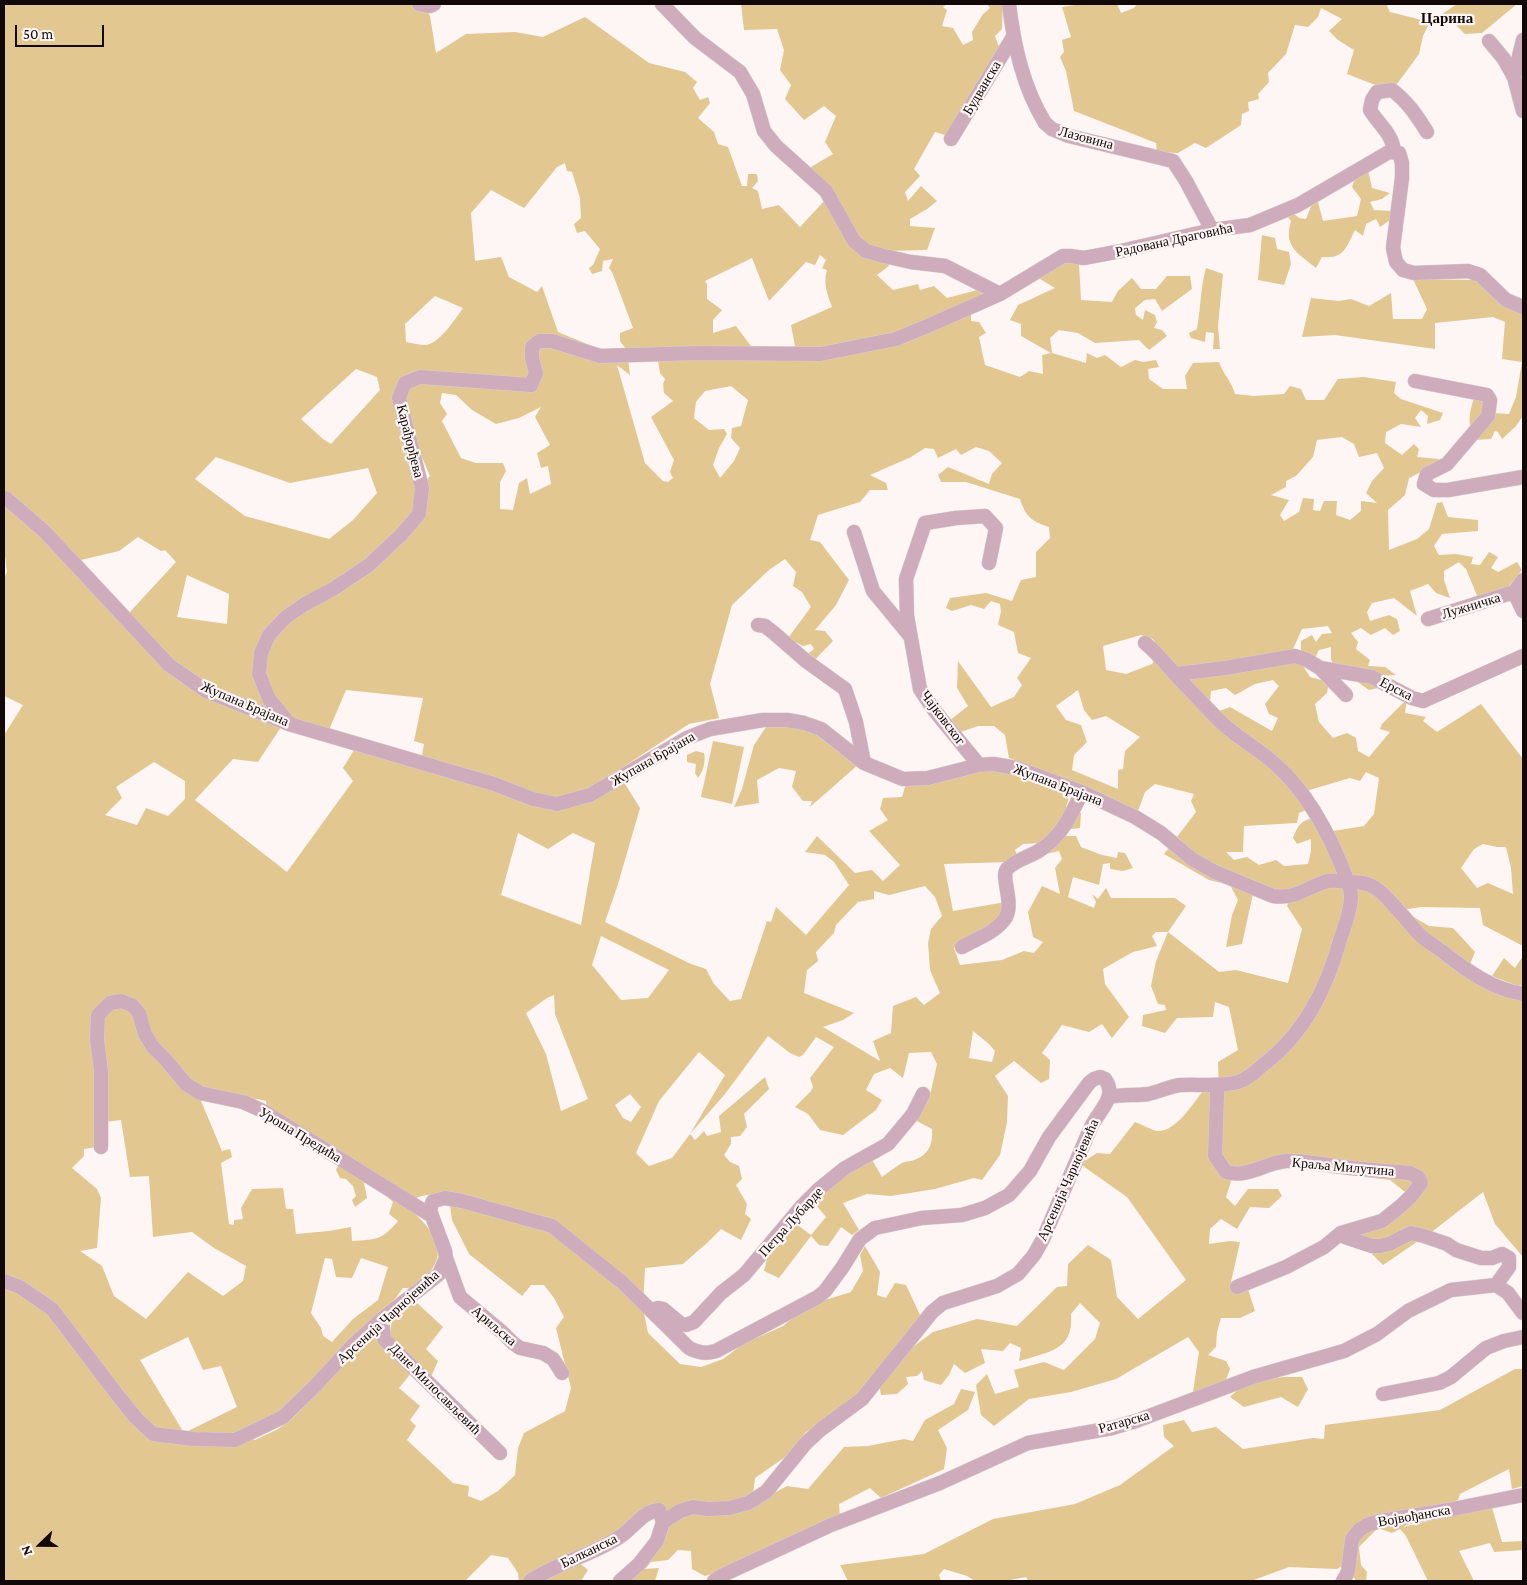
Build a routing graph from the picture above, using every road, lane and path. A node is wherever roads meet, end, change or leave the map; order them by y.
1 (420, 4) edge
2 (434, 4) edge
3 (662, 4) edge
4 (1010, 4) edge
5 (1013, 37) junction
6 (1523, 40) edge
7 (1489, 41) dead end
8 (1514, 76) junction
9 (1523, 111) edge
10 (1427, 132) dead end
11 (951, 139) dead end
12 (1394, 152) junction
13 (1212, 230) junction
14 (1000, 294) junction
15 (1523, 307) edge
16 (698, 354) joint
17 (1415, 381) dead end
18 (1523, 477) edge
19 (4, 498) edge
20 (854, 532) dead end
21 (989, 564) dead end
22 (1523, 580) edge
23 (1514, 592) junction
24 (1523, 611) edge
25 (1428, 619) dead end
26 (758, 624) dead end
27 (911, 637) junction
28 (1145, 643) dead end
29 (1523, 656) edge
30 (1320, 668) junction
31 (1176, 674) junction
32 (1346, 695) dead end
33 (289, 724) junction
34 (864, 763) junction
35 (979, 765) junction
36 (1082, 792) junction
37 (1348, 882) junction
38 (962, 947) dead end
39 (1523, 994) edge
40 (1216, 1086) junction
41 (923, 1094) dead end
42 (1110, 1097) junction
43 (101, 1146) dead end
44 (432, 1216) junction
45 (1341, 1233) junction
46 (446, 1258) junction
47 (4, 1281) edge
48 (1496, 1285) junction
49 (1236, 1287) dead end
50 (652, 1311) junction
51 (1523, 1313) edge
52 (382, 1319) junction
53 (1523, 1337) edge
54 (562, 1372) dead end
55 (1383, 1394) dead end
56 (500, 1453) dead end
57 (1523, 1494) edge
58 (663, 1522) junction
59 (530, 1581) edge
60 (620, 1581) edge
61 (714, 1581) edge
62 (1343, 1581) edge

1 - 2 street
3 - 14 street
4 - 5 street, Лазовина
5 - 11 street, Будванска
5 - 13 street, Лазовина
6 - 8 street
7 - 8 street
8 - 9 street
10 - 12 street
12 - 13 street, Радована Драговића
12 - 15 street
13 - 14 street, Радована Драговића
14 - 16 street, Радована Драговића
16 - 33 street, Карађорђева
17 - 18 street
19 - 33 street, Жупана Брајана
20 - 27 street, Чајковског
21 - 27 street, Чајковског
22 - 23 street, Лужничка
23 - 24 street, Лужничка
23 - 25 street, Лужничка
26 - 34 street
27 - 35 street, Чајковског
28 - 31 street
29 - 30 street, Ерска
30 - 31 street
30 - 32 street
31 - 37 street
33 - 34 street, Жупана Брајана
34 - 35 street, Жупана Брајана
35 - 36 street, Жупана Брајана
36 - 37 street, Жупана Брајана
36 - 38 street
37 - 39 street, Жупана Брајана
37 - 40 street
40 - 42 street
40 - 45 street, Краља Милутина
41 - 50 street, Петра Лубарде
42 - 50 street, Арсенија Чарнојевића
42 - 58 street, Арсенија Чарнојевића
43 - 44 street, Уроша Предића
44 - 46 street, Арсенија Чарнојевића
44 - 50 street, Арсенија Чарнојевића
45 - 48 street
45 - 49 street, Краља Милутина
46 - 52 street, Арсенија Чарнојевића
46 - 54 street, Ариљска
47 - 52 street, Арсенија Чарнојевића
48 - 51 street
48 - 61 street, Ратарска
52 - 56 street, Дане Милосављевић
53 - 55 street
57 - 62 street, Војвођанска
58 - 59 street, Балканска
58 - 60 street

